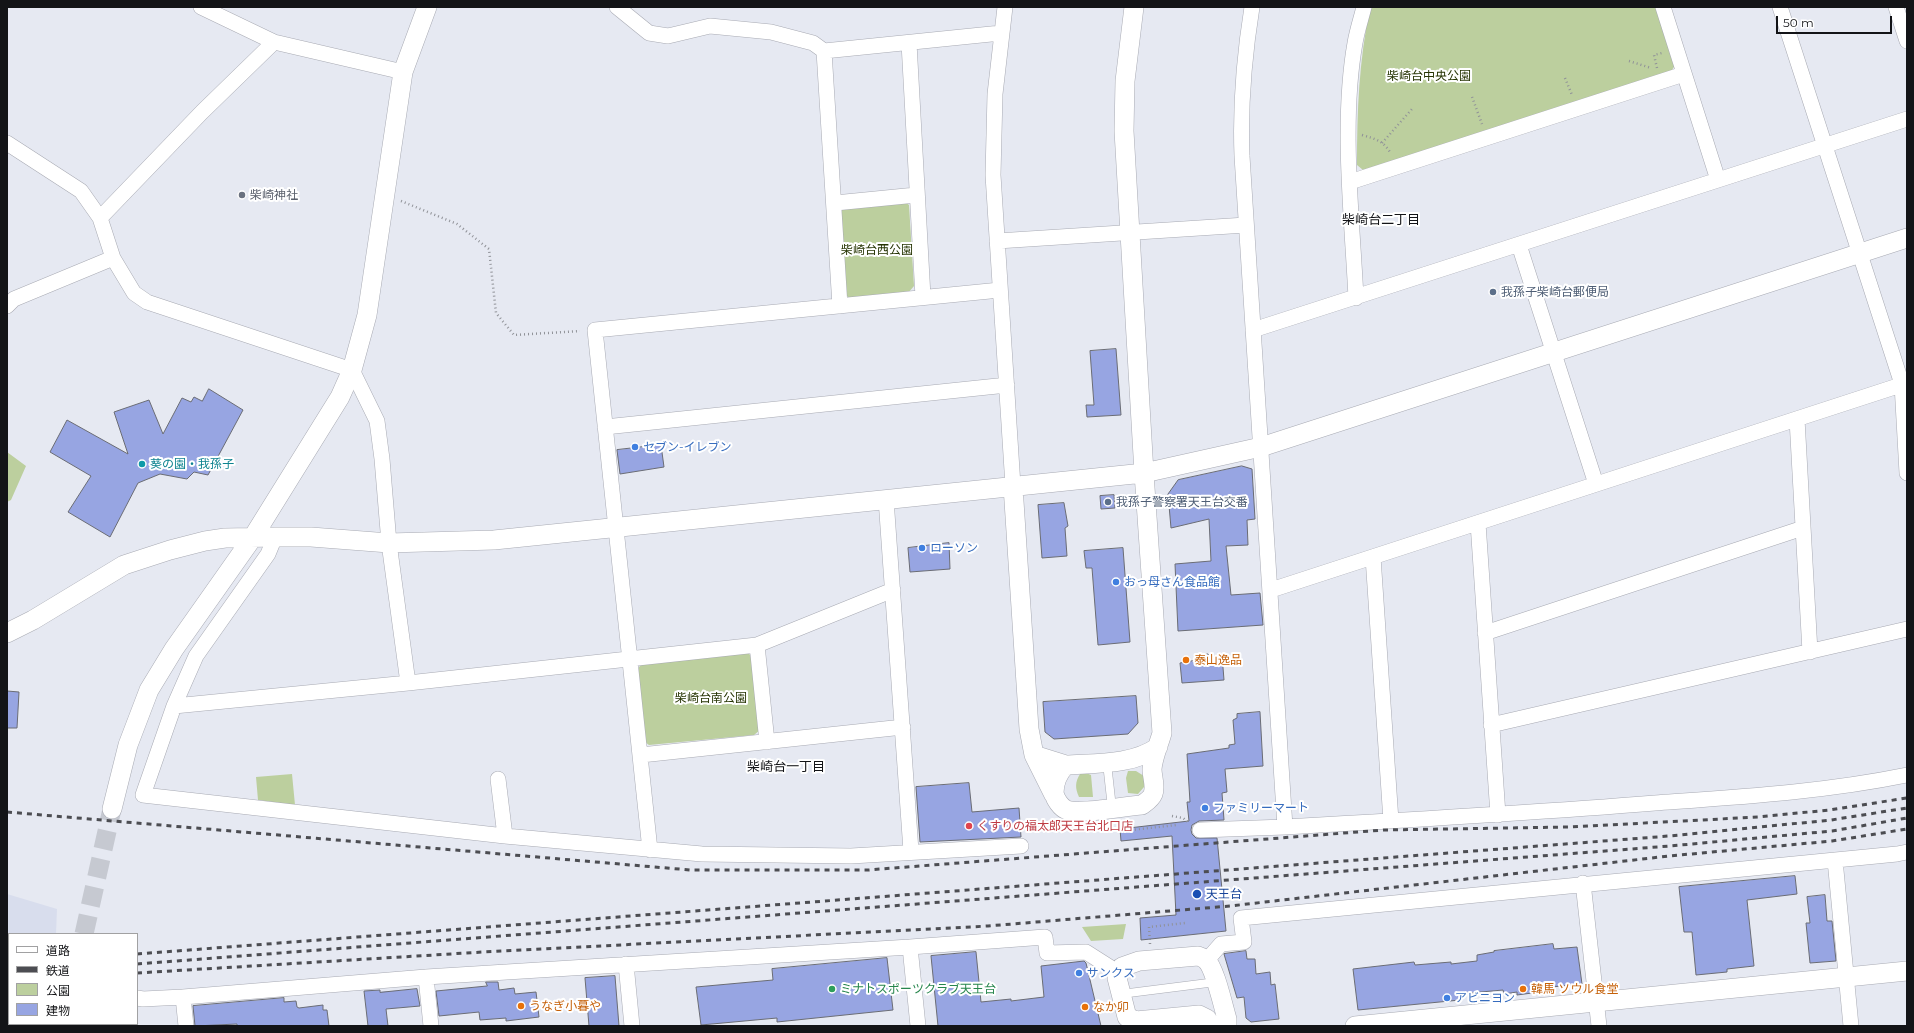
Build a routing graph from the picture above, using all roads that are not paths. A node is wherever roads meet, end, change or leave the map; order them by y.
1 (201, 7) edge
2 (426, 7) edge
3 (617, 7) edge
4 (1005, 7) edge
5 (1134, 7) edge
6 (1252, 7) edge
7 (1364, 7) edge
8 (1663, 7) edge
9 (1780, 7) edge
10 (1899, 8) edge
11 (1000, 32) junction
12 (1907, 41) edge
13 (274, 42) junction
14 (909, 43) junction
15 (824, 51) junction
16 (403, 72) junction
17 (1684, 74) junction
18 (1907, 119) edge
19 (7, 143) edge
20 (1825, 146) junction
21 (1718, 180) junction
22 (1350, 182) junction
23 (916, 195) junction
24 (835, 203) junction
25 (100, 218) junction
26 (1246, 225) junction
27 (1129, 233) junction
28 (1907, 238) edge
29 (997, 241) junction
30 (1519, 245) junction
31 (1861, 253) junction
32 (113, 258) junction
33 (1000, 290) junction
34 (923, 297) junction
35 (1356, 298) junction
36 (7, 306) edge
37 (840, 306) junction
38 (1253, 330) junction
39 (1554, 352) junction
40 (352, 370) junction
41 (1007, 384) junction
42 (1905, 384) edge
43 (1797, 419) junction
44 (606, 427) junction
45 (1262, 447) junction
46 (1144, 472) junction
47 (1907, 473) edge
48 (1596, 484) junction
49 (1013, 486) junction
50 (886, 499) junction
51 (1478, 522) junction
52 (615, 527) junction
53 (1803, 528) junction
54 (253, 537) junction
55 (275, 537) junction
56 (389, 542) junction
57 (1373, 557) junction
58 (893, 590) junction
59 (1271, 590) junction
60 (1907, 629) edge
61 (7, 633) edge
62 (1485, 633) junction
63 (757, 645) junction
64 (1810, 652) junction
65 (631, 659) junction
66 (408, 683) junction
67 (174, 706) junction
68 (1491, 725) junction
69 (903, 727) junction
70 (767, 742) junction
71 (1158, 747) junction
72 (641, 755) junction
73 (1034, 755) junction
74 (1132, 759) junction
75 (1107, 762) junction
76 (1066, 765) junction
77 (1152, 769) junction
78 (1907, 775) edge
79 (498, 779) dead end
80 (1054, 795) junction
81 (112, 809) tunnel mouth
82 (1117, 814) junction
83 (1498, 815) junction
84 (1391, 821) junction
85 (1285, 827) junction
86 (1200, 830) dead end
87 (506, 836) junction
88 (1021, 846) dead end
89 (650, 850) junction
90 (911, 852) junction
91 (1907, 852) edge
92 (1835, 860) junction
93 (1583, 883) junction
94 (910, 947) junction
95 (1207, 960) junction
96 (626, 964) junction
97 (1907, 971) edge
98 (1119, 973) junction
99 (426, 977) junction
100 (1846, 977) junction
101 (1216, 982) junction
102 (1120, 994) junction
103 (183, 997) junction
104 (138, 998) edge
105 (1596, 1002) junction
106 (1403, 1024) edge
107 (186, 1026) edge
108 (431, 1026) edge
109 (632, 1026) edge
110 (918, 1026) edge
111 (1211, 1026) edge
112 (1227, 1026) edge
113 (1355, 1026) edge
114 (1599, 1026) edge
115 (1851, 1026) edge

1 - 13 street
2 - 16 street
3 - 15 street
4 - 11 street
5 - 27 street
6 - 26 street
7 - 22 street
8 - 17 street
9 - 20 street
10 - 12 street
11 - 14 street
11 - 29 street
13 - 16 street
13 - 25 street
14 - 15 street
14 - 23 street
15 - 24 street
16 - 40 street
17 - 21 street
17 - 22 street
18 - 20 street
19 - 25 street
20 - 21 street
20 - 31 street
21 - 30 street
22 - 35 street
23 - 24 street
23 - 34 street
24 - 37 street
25 - 32 street
26 - 27 street
26 - 38 street
27 - 29 street
27 - 46 street
28 - 31 street
29 - 33 street
30 - 35 street
30 - 39 street
31 - 39 street
31 - 42 street
32 - 36 street
32 - 40 street
33 - 34 street
33 - 41 street
34 - 37 street
35 - 38 street
37 - 44 street
38 - 45 street
39 - 45 street
39 - 48 street
40 - 54 street
40 - 56 street
41 - 44 street
41 - 49 street
42 - 43 street
42 - 47 street
43 - 48 street
43 - 53 street
44 - 52 street
45 - 46 street
45 - 59 street
46 - 49 street
46 - 71 street
48 - 51 street
49 - 50 street
49 - 73 street
50 - 52 street
50 - 58 street
51 - 57 street
51 - 62 street
52 - 56 street
52 - 65 street
53 - 62 street
53 - 64 street
54 - 55 street
54 - 61 street
54 - 81 street
55 - 56 street
55 - 67 street
56 - 66 street
57 - 59 street
57 - 84 street
58 - 63 street
58 - 69 street
59 - 85 street
60 - 64 street
62 - 68 street
63 - 65 street
63 - 70 street
64 - 68 street
65 - 66 street
65 - 72 street
66 - 67 street
67 - 87 street
68 - 83 street
69 - 70 street
69 - 90 street
70 - 72 street
71 - 74 street
71 - 77 street
72 - 89 street
73 - 76 street
73 - 80 street
74 - 75 street
74 - 77 street
75 - 76 street
75 - 82 lane
76 - 80 street
77 - 82 street
78 - 83 street
79 - 87 street
80 - 82 street
83 - 84 street
84 - 85 street
85 - 86 street
87 - 89 street
88 - 90 street
89 - 90 street
91 - 92 street
92 - 93 street
92 - 100 street
93 - 95 street
93 - 105 street
94 - 96 street
94 - 98 street
94 - 110 street
95 - 98 street
95 - 101 street
96 - 99 street
96 - 109 street
97 - 100 street
98 - 102 street
99 - 103 street
99 - 108 street
100 - 105 street
100 - 115 street
101 - 102 lane
101 - 112 street
102 - 111 street
103 - 104 street
103 - 107 street
105 - 106 street
105 - 114 street
106 - 113 street

